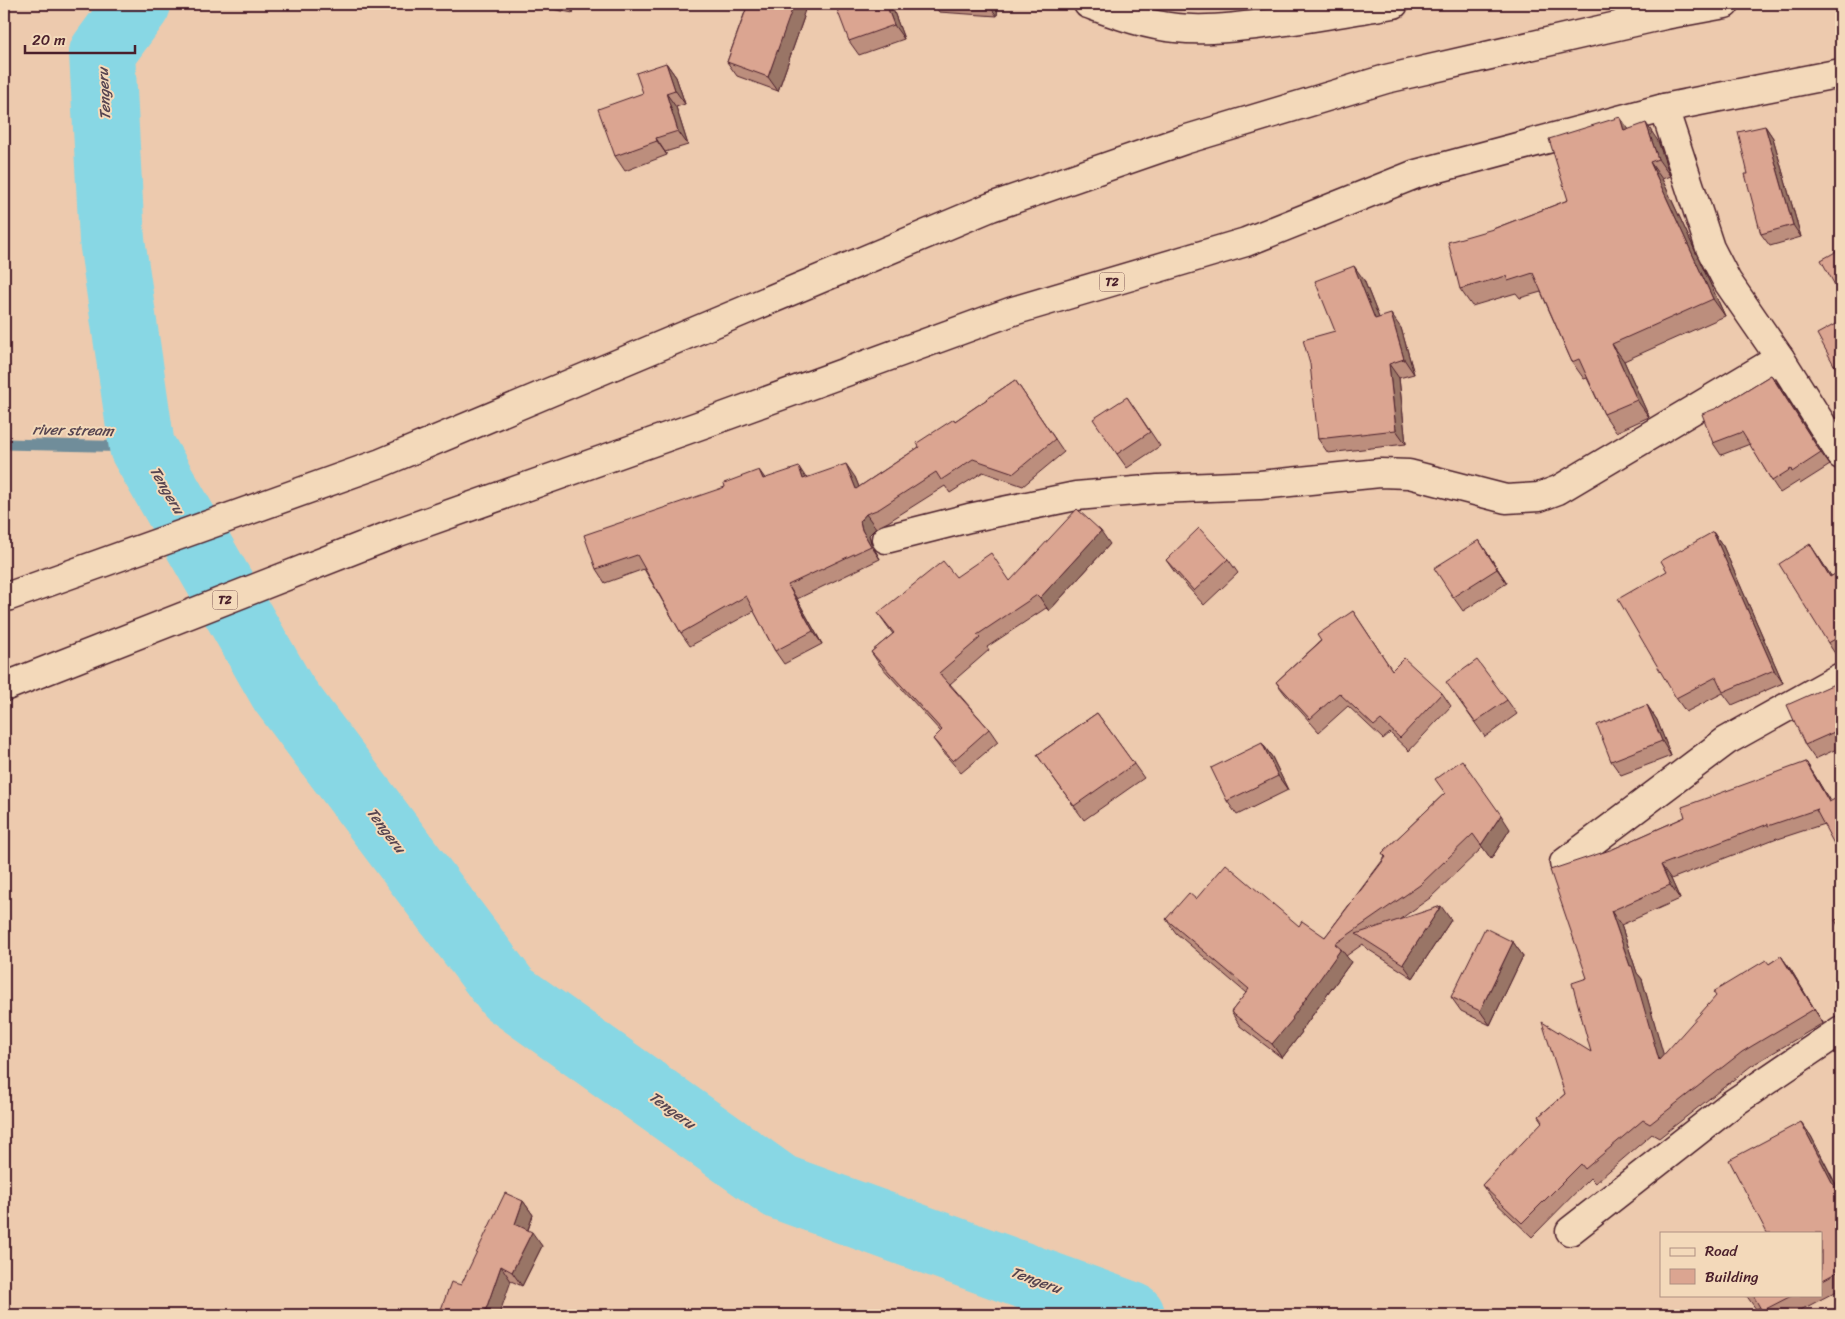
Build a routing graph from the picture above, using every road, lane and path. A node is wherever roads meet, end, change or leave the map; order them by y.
1 (1088, 4) edge
2 (1394, 4) edge
3 (1627, 4) edge
4 (1725, 4) edge
5 (1665, 15) junction
6 (1841, 74) edge
7 (1664, 108) junction
8 (1780, 358) junction
9 (1841, 455) edge
10 (886, 539) dead end
11 (13, 595) edge
12 (1841, 677) edge
13 (4, 686) edge
14 (1564, 862) dead end
15 (1841, 1030) edge
16 (1570, 1230) dead end

1 - 2 main road
3 - 5 main road
4 - 5 main road
5 - 11 main road
6 - 7 main road, T2
7 - 8 main road
7 - 13 main road, T2
8 - 9 main road
8 - 10 main road
12 - 14 main road
15 - 16 main road

